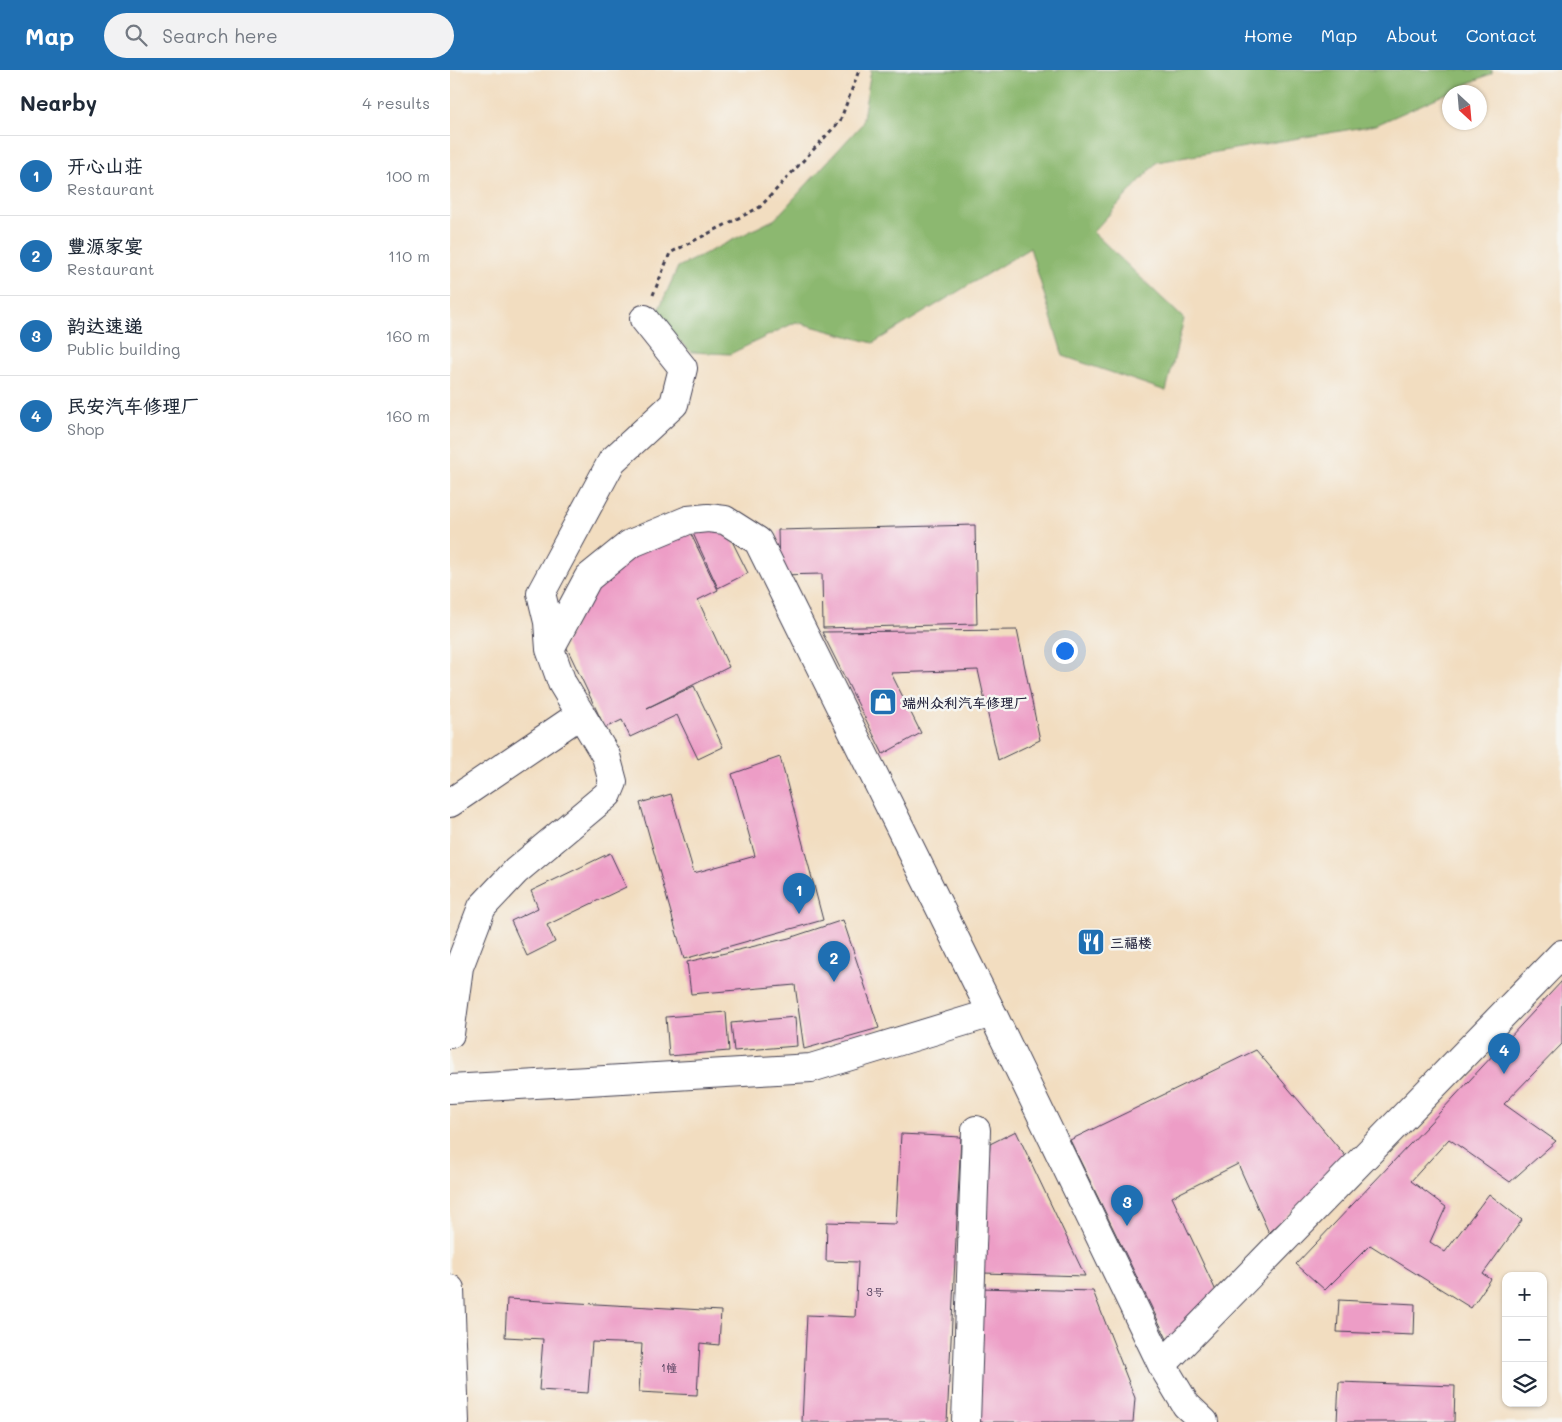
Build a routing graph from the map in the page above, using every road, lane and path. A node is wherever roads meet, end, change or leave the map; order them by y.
1 (857, 70) edge
2 (644, 319) joint
3 (550, 649) junction
4 (581, 714) junction
5 (450, 803) edge
6 (1562, 954) edge
7 (992, 1013) junction
8 (450, 1034) edge
9 (450, 1089) edge
10 (976, 1130) dead end
11 (450, 1289) edge
12 (1162, 1365) junction
13 (455, 1422) edge
14 (966, 1422) edge
15 (1204, 1422) edge

1 - 2 path
2 - 3 street
3 - 4 street
3 - 7 street
4 - 5 street
4 - 8 street
6 - 12 street
7 - 9 street
7 - 12 street
10 - 14 street
11 - 13 street
12 - 15 street

